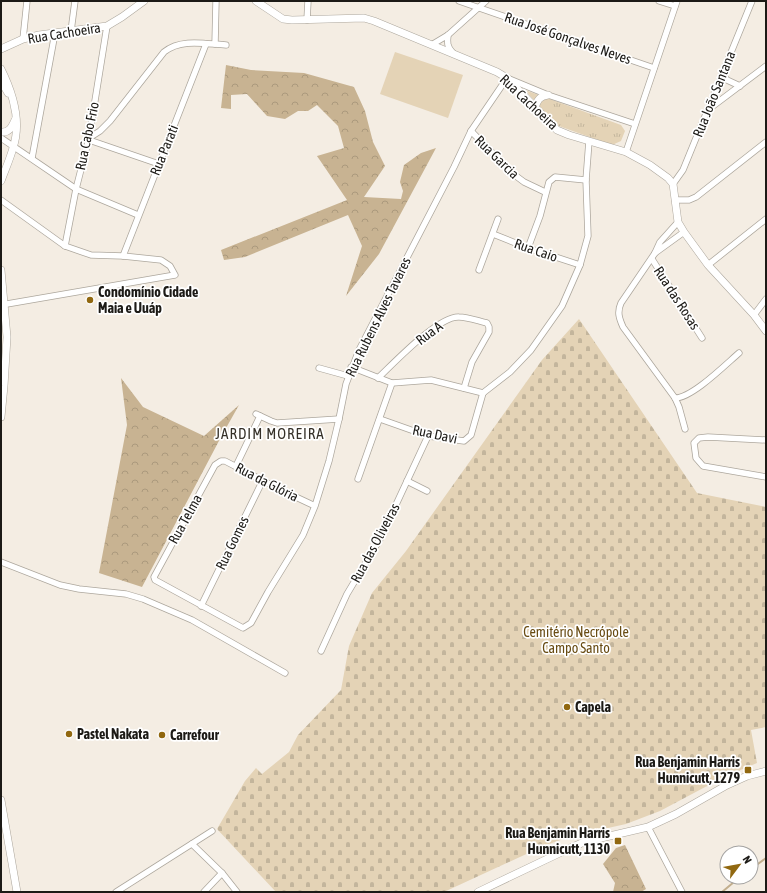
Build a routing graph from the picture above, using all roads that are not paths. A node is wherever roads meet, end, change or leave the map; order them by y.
1 (27, 1) edge
2 (75, 1) edge
3 (144, 1) edge
4 (216, 1) edge
5 (308, 1) edge
6 (459, 1) edge
7 (486, 1) edge
8 (659, 1) edge
9 (752, 1) edge
10 (261, 2) edge
11 (676, 4) edge
12 (478, 7) junction
13 (308, 20) junction
14 (107, 26) junction
15 (71, 31) junction
16 (55, 33) junction
17 (448, 35) junction
18 (23, 39) junction
19 (206, 44) junction
20 (215, 44) junction
21 (433, 44) junction
22 (226, 45) dead end
23 (1, 48) edge
24 (453, 53) junction
25 (766, 66) edge
26 (654, 68) junction
27 (1, 69) edge
28 (722, 74) junction
29 (507, 78) junction
30 (1, 81) edge
31 (740, 86) junction
32 (548, 95) junction
33 (14, 104) junction
34 (535, 108) junction
35 (708, 110) junction
36 (16, 117) junction
37 (635, 124) junction
38 (471, 131) junction
39 (2, 134) edge
40 (89, 139) junction
41 (589, 141) junction
42 (766, 142) edge
43 (14, 147) junction
44 (626, 152) junction
45 (32, 158) junction
46 (159, 164) junction
47 (586, 180) junction
48 (1, 181) edge
49 (673, 184) junction
50 (76, 189) junction
51 (545, 192) junction
52 (1, 200) edge
53 (675, 200) junction
54 (138, 215) junction
55 (498, 219) dead end
56 (766, 219) edge
57 (678, 222) junction
58 (684, 232) junction
59 (493, 234) junction
60 (65, 246) junction
61 (528, 248) junction
62 (656, 253) junction
63 (123, 256) junction
64 (652, 259) junction
65 (580, 265) junction
66 (708, 265) junction
67 (1, 270) edge
68 (479, 270) dead end
69 (766, 299) edge
70 (3, 304) edge
71 (754, 315) junction
72 (766, 331) edge
73 (702, 338) dead end
74 (739, 353) dead end
75 (351, 367) junction
76 (319, 368) dead end
77 (348, 376) junction
78 (378, 378) junction
79 (392, 383) junction
80 (464, 388) junction
81 (482, 393) junction
82 (675, 398) junction
83 (1, 417) edge
84 (339, 419) junction
85 (380, 419) junction
86 (685, 429) dead end
87 (428, 436) junction
88 (766, 440) edge
89 (218, 463) joint
90 (236, 466) junction
91 (766, 477) edge
92 (358, 479) dead end
93 (263, 480) junction
94 (407, 481) junction
95 (427, 491) dead end
96 (315, 506) junction
97 (1, 562) edge
98 (201, 606) junction
99 (321, 651) dead end
100 (286, 672) dead end
101 (766, 771) edge
102 (1, 800) edge
103 (648, 827) junction
104 (212, 831) dead end
105 (192, 844) junction
106 (222, 874) junction
107 (17, 891) edge
108 (116, 892) edge
109 (204, 892) edge
110 (237, 892) edge
111 (478, 892) edge
112 (682, 892) edge

1 - 18 street
2 - 15 street
3 - 14 main road, Rua Cachoeira
4 - 20 street
5 - 13 street
6 - 12 street, Rua José Gonçalves Neves
7 - 12 street
8 - 11 street
9 - 28 street, Rua João Santana
10 - 13 main road, Rua Cachoeira
11 - 26 street
12 - 17 street
12 - 26 street, Rua José Gonçalves Neves
13 - 21 main road, Rua Cachoeira
14 - 15 main road, Rua Cachoeira
14 - 40 street, Rua Cabo Frio
15 - 16 main road, Rua Cachoeira
16 - 18 main road, Rua Cachoeira
16 - 45 street
17 - 21 street
17 - 24 street
18 - 23 main road, Rua Cachoeira
19 - 20 street
19 - 40 street
19 - 46 street, Rua Parati
20 - 22 street
21 - 24 main road, Rua Cachoeira
24 - 29 main road, Rua Cachoeira
25 - 31 street
26 - 37 street
27 - 33 main road
28 - 31 street
28 - 35 street, Rua João Santana
29 - 32 street
29 - 34 main road, Rua Cachoeira
29 - 38 street, Rua Rubens Alves Tavares
30 - 33 main road
31 - 35 street
32 - 34 main road
32 - 37 street
33 - 36 main road
34 - 41 main road, Rua Cachoeira
35 - 49 street, Rua João Santana
36 - 39 main road
36 - 43 main road
37 - 44 street
38 - 51 street, Rua Garcia
38 - 75 street, Rua Rubens Alves Tavares
39 - 43 street
40 - 46 street
40 - 50 street, Rua Cabo Frio
41 - 44 main road, Rua Cachoeira
41 - 47 street
42 - 53 street
43 - 45 street
43 - 48 main road
44 - 49 main road, Rua Cachoeira
45 - 50 street
46 - 54 street, Rua Parati
47 - 51 street
47 - 65 street
49 - 53 main road
50 - 54 street
50 - 60 street, Rua Cabo Frio
51 - 61 street
52 - 60 street
53 - 57 main road
54 - 63 street, Rua Parati
55 - 59 street
56 - 66 street
57 - 58 main road
57 - 62 street
58 - 62 street
58 - 66 main road
59 - 61 street, Rua Caio
59 - 68 street
60 - 63 street
61 - 65 street, Rua Caio
62 - 64 street
63 - 70 street
64 - 73 street, Rua das Rosas
64 - 82 street
65 - 81 street
66 - 71 main road
67 - 70 main road
69 - 71 street
70 - 83 main road
71 - 72 main road
74 - 82 street
75 - 77 street, Rua Rubens Alves Tavares
75 - 78 street
76 - 77 street
77 - 84 street, Rua Rubens Alves Tavares
78 - 79 street
78 - 80 street, Rua A
79 - 80 street
79 - 85 street
80 - 81 street
81 - 87 street, Rua Davi
82 - 86 street
84 - 90 street
84 - 96 street, Rua Rubens Alves Tavares
85 - 87 street, Rua Davi
85 - 92 street
87 - 94 street, Rua das Oliveiras
88 - 91 street
89 - 90 street, Rua da Glória
89 - 98 street, Rua Telma
90 - 93 street, Rua da Glória
93 - 96 street, Rua da Glória
93 - 98 street, Rua Gomes
94 - 95 street
94 - 99 street, Rua das Oliveiras
96 - 98 street, Rua Rubens Alves Tavares
97 - 100 street
101 - 103 main road
102 - 107 main road
103 - 111 main road
103 - 112 street
104 - 105 street
105 - 106 street
105 - 108 street
106 - 109 street
106 - 110 street

